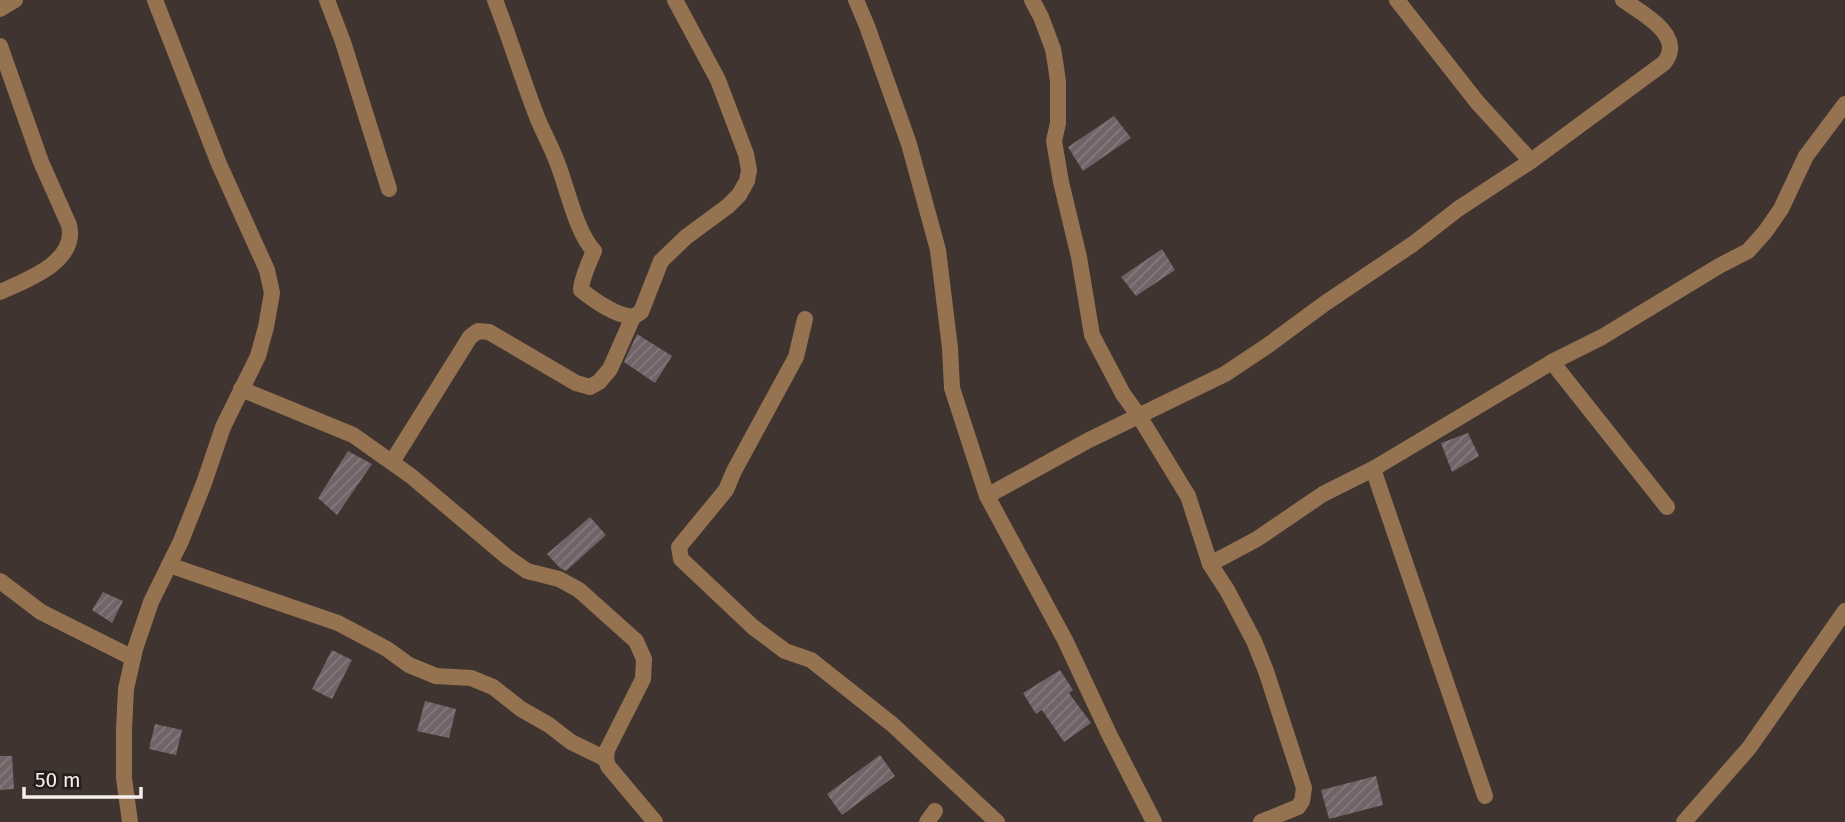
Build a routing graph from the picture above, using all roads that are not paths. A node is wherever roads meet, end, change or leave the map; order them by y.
1 (15, 0) edge
2 (155, 0) edge
3 (327, 0) edge
4 (495, 0) edge
5 (675, 0) edge
6 (856, 0) edge
7 (1032, 0) edge
8 (1397, 0) edge
9 (1623, 0) edge
10 (0, 9) edge
11 (0, 46) edge
12 (1845, 104) edge
13 (1531, 161) junction
14 (389, 189) dead end
15 (0, 292) edge
16 (633, 317) junction
17 (805, 319) dead end
18 (1552, 362) junction
19 (241, 389) junction
20 (1139, 416) junction
21 (392, 463) junction
22 (1373, 469) junction
23 (987, 496) junction
24 (1667, 507) dead end
25 (1210, 564) junction
26 (169, 565) junction
27 (0, 581) edge
28 (1845, 611) edge
29 (132, 658) junction
30 (606, 759) junction
31 (1485, 796) dead end
32 (130, 822) edge
33 (655, 822) edge
34 (997, 822) edge
35 (1154, 822) edge
36 (1261, 822) edge
37 (1684, 822) edge

1 - 10 street
2 - 19 street
3 - 14 street
4 - 16 street
5 - 16 street
6 - 23 street
7 - 20 street
8 - 13 street
9 - 13 street
11 - 15 street
12 - 18 street
13 - 20 street
16 - 21 street
17 - 34 street
18 - 22 street
18 - 24 street
19 - 21 street
19 - 26 street
20 - 23 street
20 - 25 street
21 - 30 street
22 - 25 street
22 - 31 street
23 - 35 street
25 - 36 street
26 - 29 street
26 - 30 street
27 - 29 street
28 - 37 street
29 - 32 street
30 - 33 street

